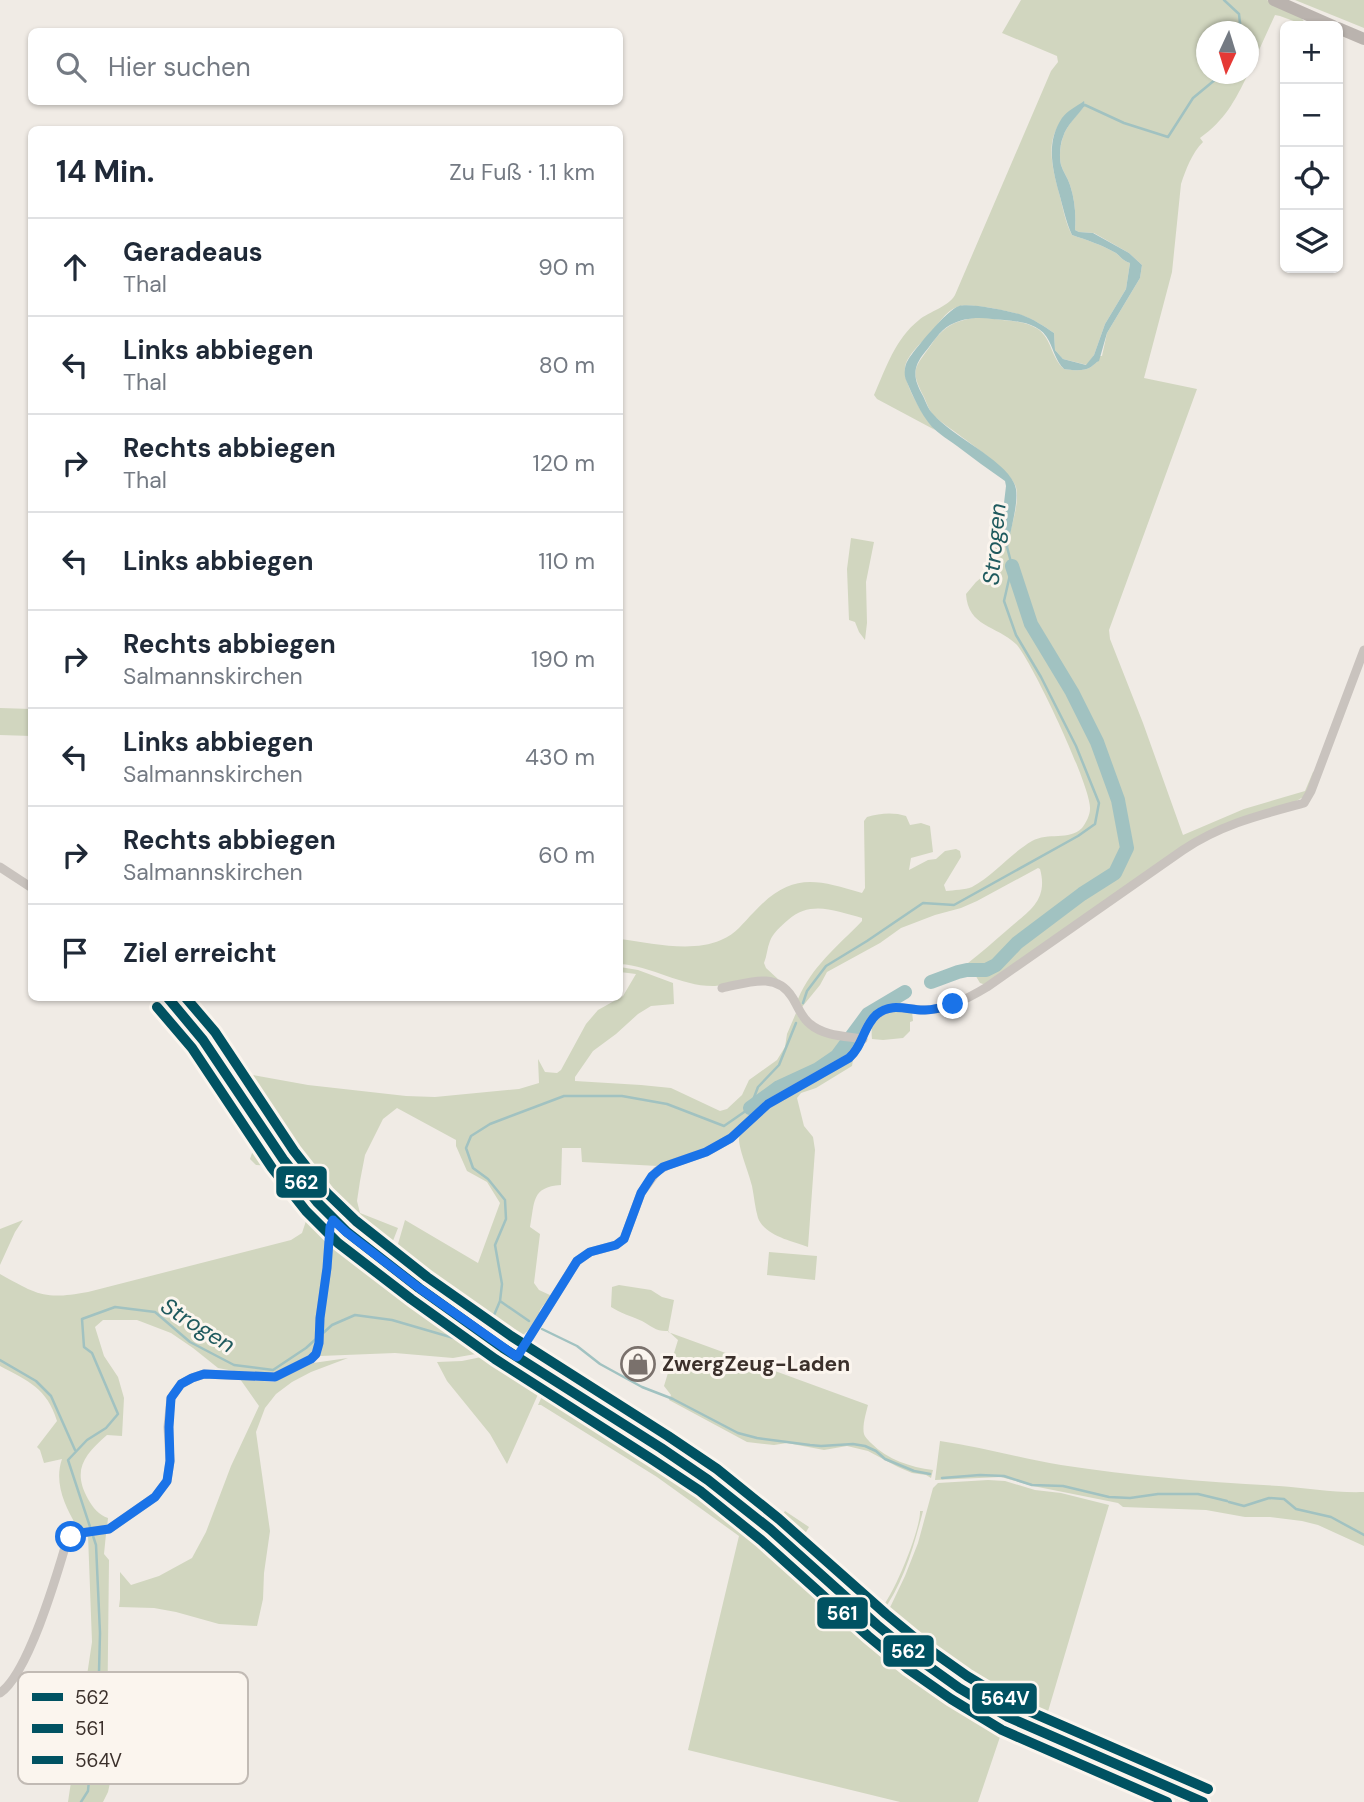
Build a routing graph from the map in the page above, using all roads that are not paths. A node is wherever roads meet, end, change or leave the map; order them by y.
1 (1274, 0) edge
2 (1322, 21) edge
3 (1343, 30) edge
4 (1364, 39) edge
5 (1364, 650) edge
6 (0, 867) edge
7 (28, 885) edge
8 (722, 988) dead end
9 (170, 1001) edge
10 (859, 1038) junction
11 (333, 1220) junction
12 (517, 1357) junction
13 (0, 1693) edge
14 (1203, 1802) edge

1 - 2 main road
3 - 4 main road
5 - 10 street
6 - 7 street
8 - 10 street
9 - 11 street
10 - 12 street
11 - 12 street
11 - 13 street
12 - 14 street

